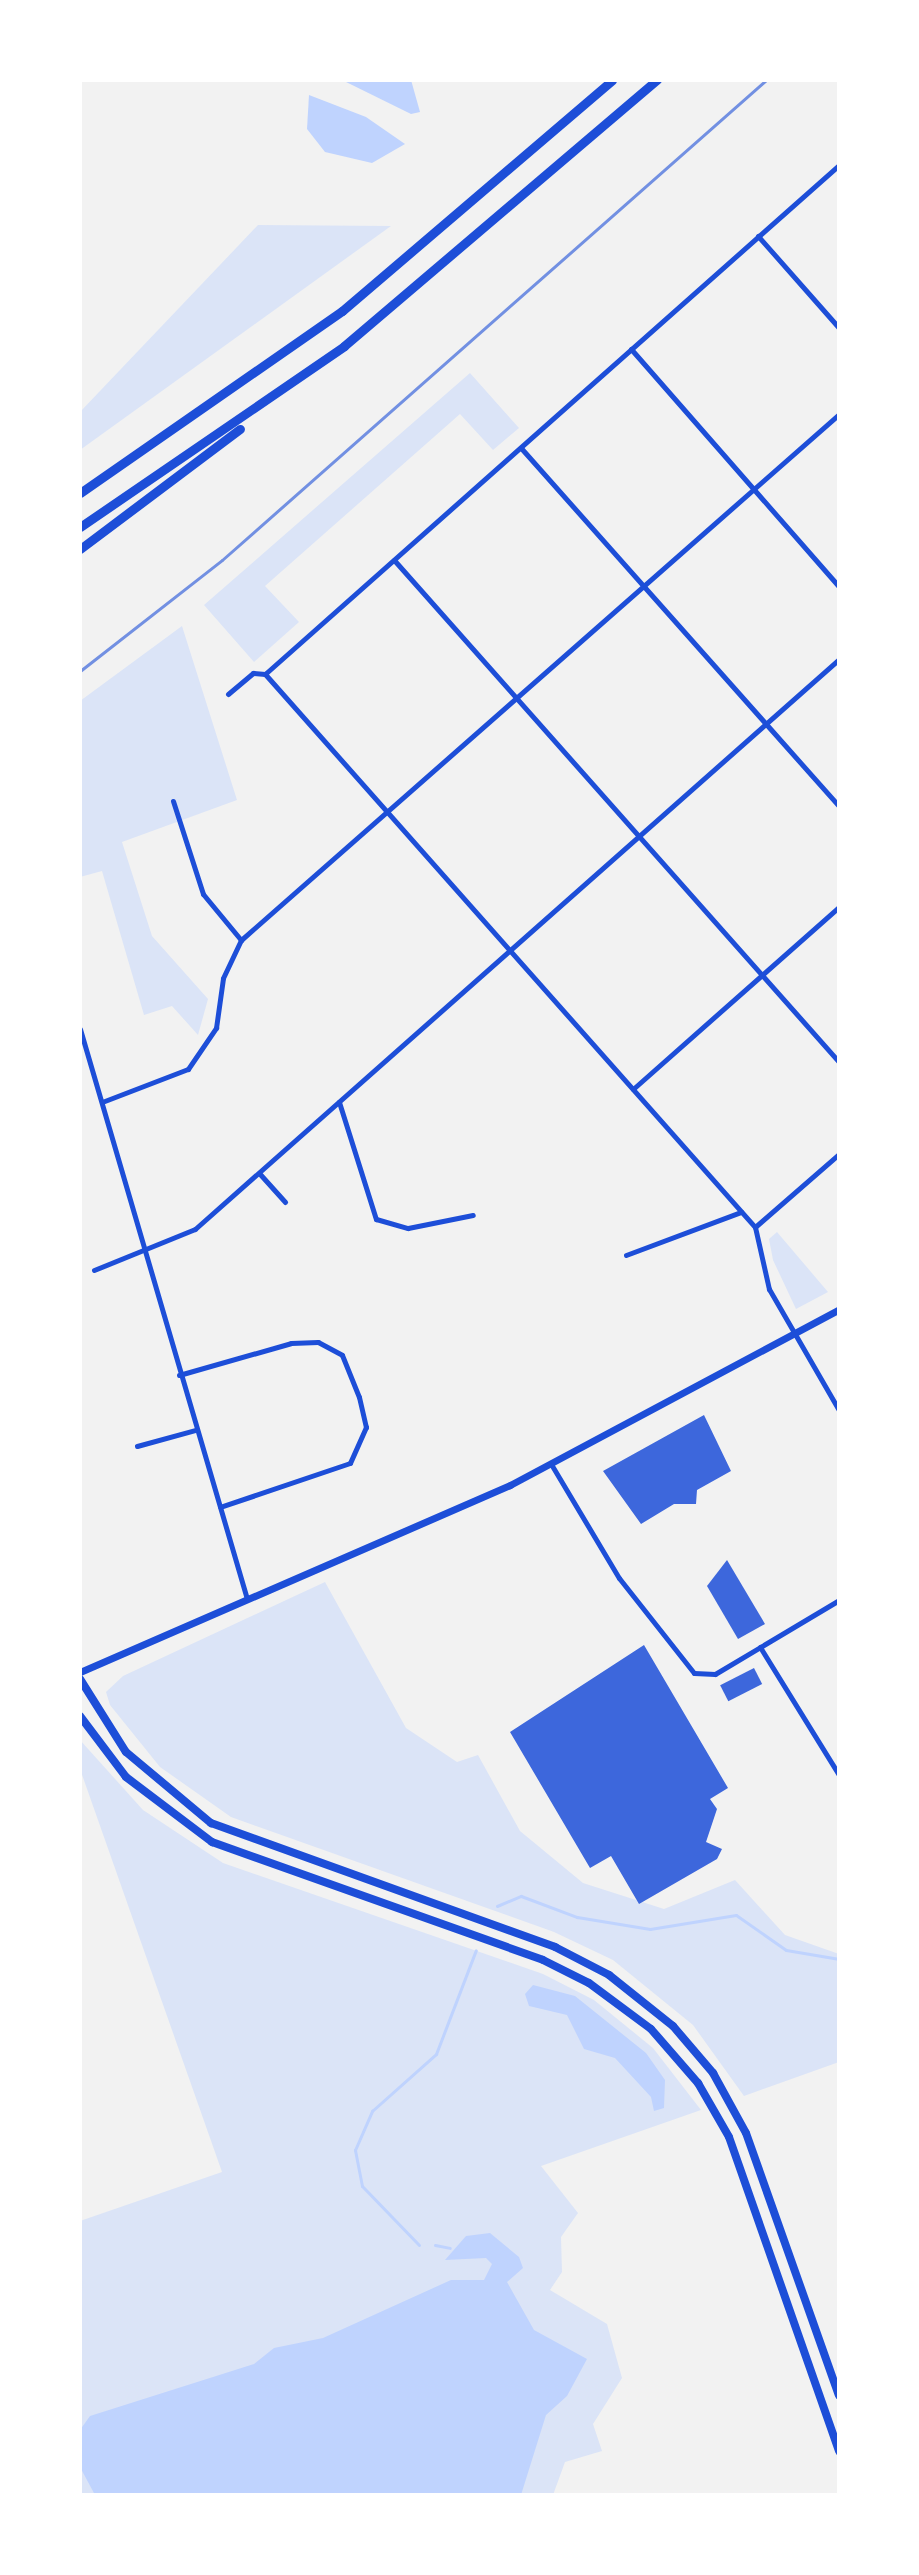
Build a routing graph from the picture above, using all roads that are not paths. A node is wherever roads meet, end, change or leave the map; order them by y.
1 (612, 80) edge
2 (657, 80) edge
3 (839, 165) edge
4 (758, 236) junction
5 (839, 328) edge
6 (631, 349) junction
7 (269, 402) junction
8 (839, 414) edge
9 (521, 448) junction
10 (120, 468) junction
11 (80, 486) edge
12 (753, 491) junction
13 (80, 493) edge
14 (80, 527) edge
15 (80, 549) edge
16 (394, 560) junction
17 (839, 587) edge
18 (643, 588) junction
19 (839, 659) edge
20 (265, 674) junction
21 (228, 694) dead end
22 (517, 699) junction
23 (767, 725) junction
24 (173, 801) dead end
25 (839, 806) edge
26 (387, 813) junction
27 (639, 837) junction
28 (839, 907) edge
29 (241, 940) junction
30 (512, 952) junction
31 (762, 976) junction
32 (80, 1029) edge
33 (839, 1062) edge
34 (633, 1089) junction
35 (102, 1102) junction
36 (339, 1102) junction
37 (839, 1154) edge
38 (259, 1173) junction
39 (285, 1202) dead end
40 (741, 1212) junction
41 (473, 1215) dead end
42 (755, 1227) junction
43 (144, 1255) junction
44 (626, 1255) dead end
45 (94, 1270) dead end
46 (839, 1309) edge
47 (794, 1333) junction
48 (179, 1375) junction
49 (839, 1410) edge
50 (195, 1430) junction
51 (137, 1446) dead end
52 (551, 1464) junction
53 (220, 1507) junction
54 (247, 1600) junction
55 (839, 1600) edge
56 (760, 1647) junction
57 (80, 1672) edge
58 (80, 1679) edge
59 (80, 1716) edge
60 (839, 1775) edge
61 (839, 2395) edge
62 (839, 2451) edge

1 - 10 highway
2 - 7 highway
3 - 4 street
4 - 5 street
4 - 6 street
6 - 9 street
6 - 12 street
7 - 14 highway
7 - 15 highway
8 - 12 street
9 - 16 street
9 - 18 street
10 - 11 highway
10 - 13 highway
12 - 17 street
12 - 18 street
16 - 20 street
16 - 22 street
18 - 22 street
18 - 23 street
19 - 23 street
20 - 21 street
20 - 26 street
22 - 26 street
22 - 27 street
23 - 25 street
23 - 27 street
24 - 29 street
26 - 29 street
26 - 30 street
27 - 30 street
27 - 31 street
28 - 31 street
29 - 35 street
30 - 34 street
30 - 36 street
31 - 33 street
31 - 34 street
32 - 35 street
34 - 40 street
35 - 43 street
36 - 38 street
36 - 41 street
37 - 42 street
38 - 39 street
38 - 43 street
40 - 42 street
40 - 44 street
42 - 47 street
43 - 45 street
43 - 48 street
46 - 47 main road
47 - 49 street
47 - 52 main road
48 - 50 street
48 - 53 street
50 - 51 street
50 - 53 street
52 - 54 main road
52 - 56 street
53 - 54 street
54 - 57 main road
55 - 56 street
56 - 60 street
58 - 61 main road
59 - 62 main road

